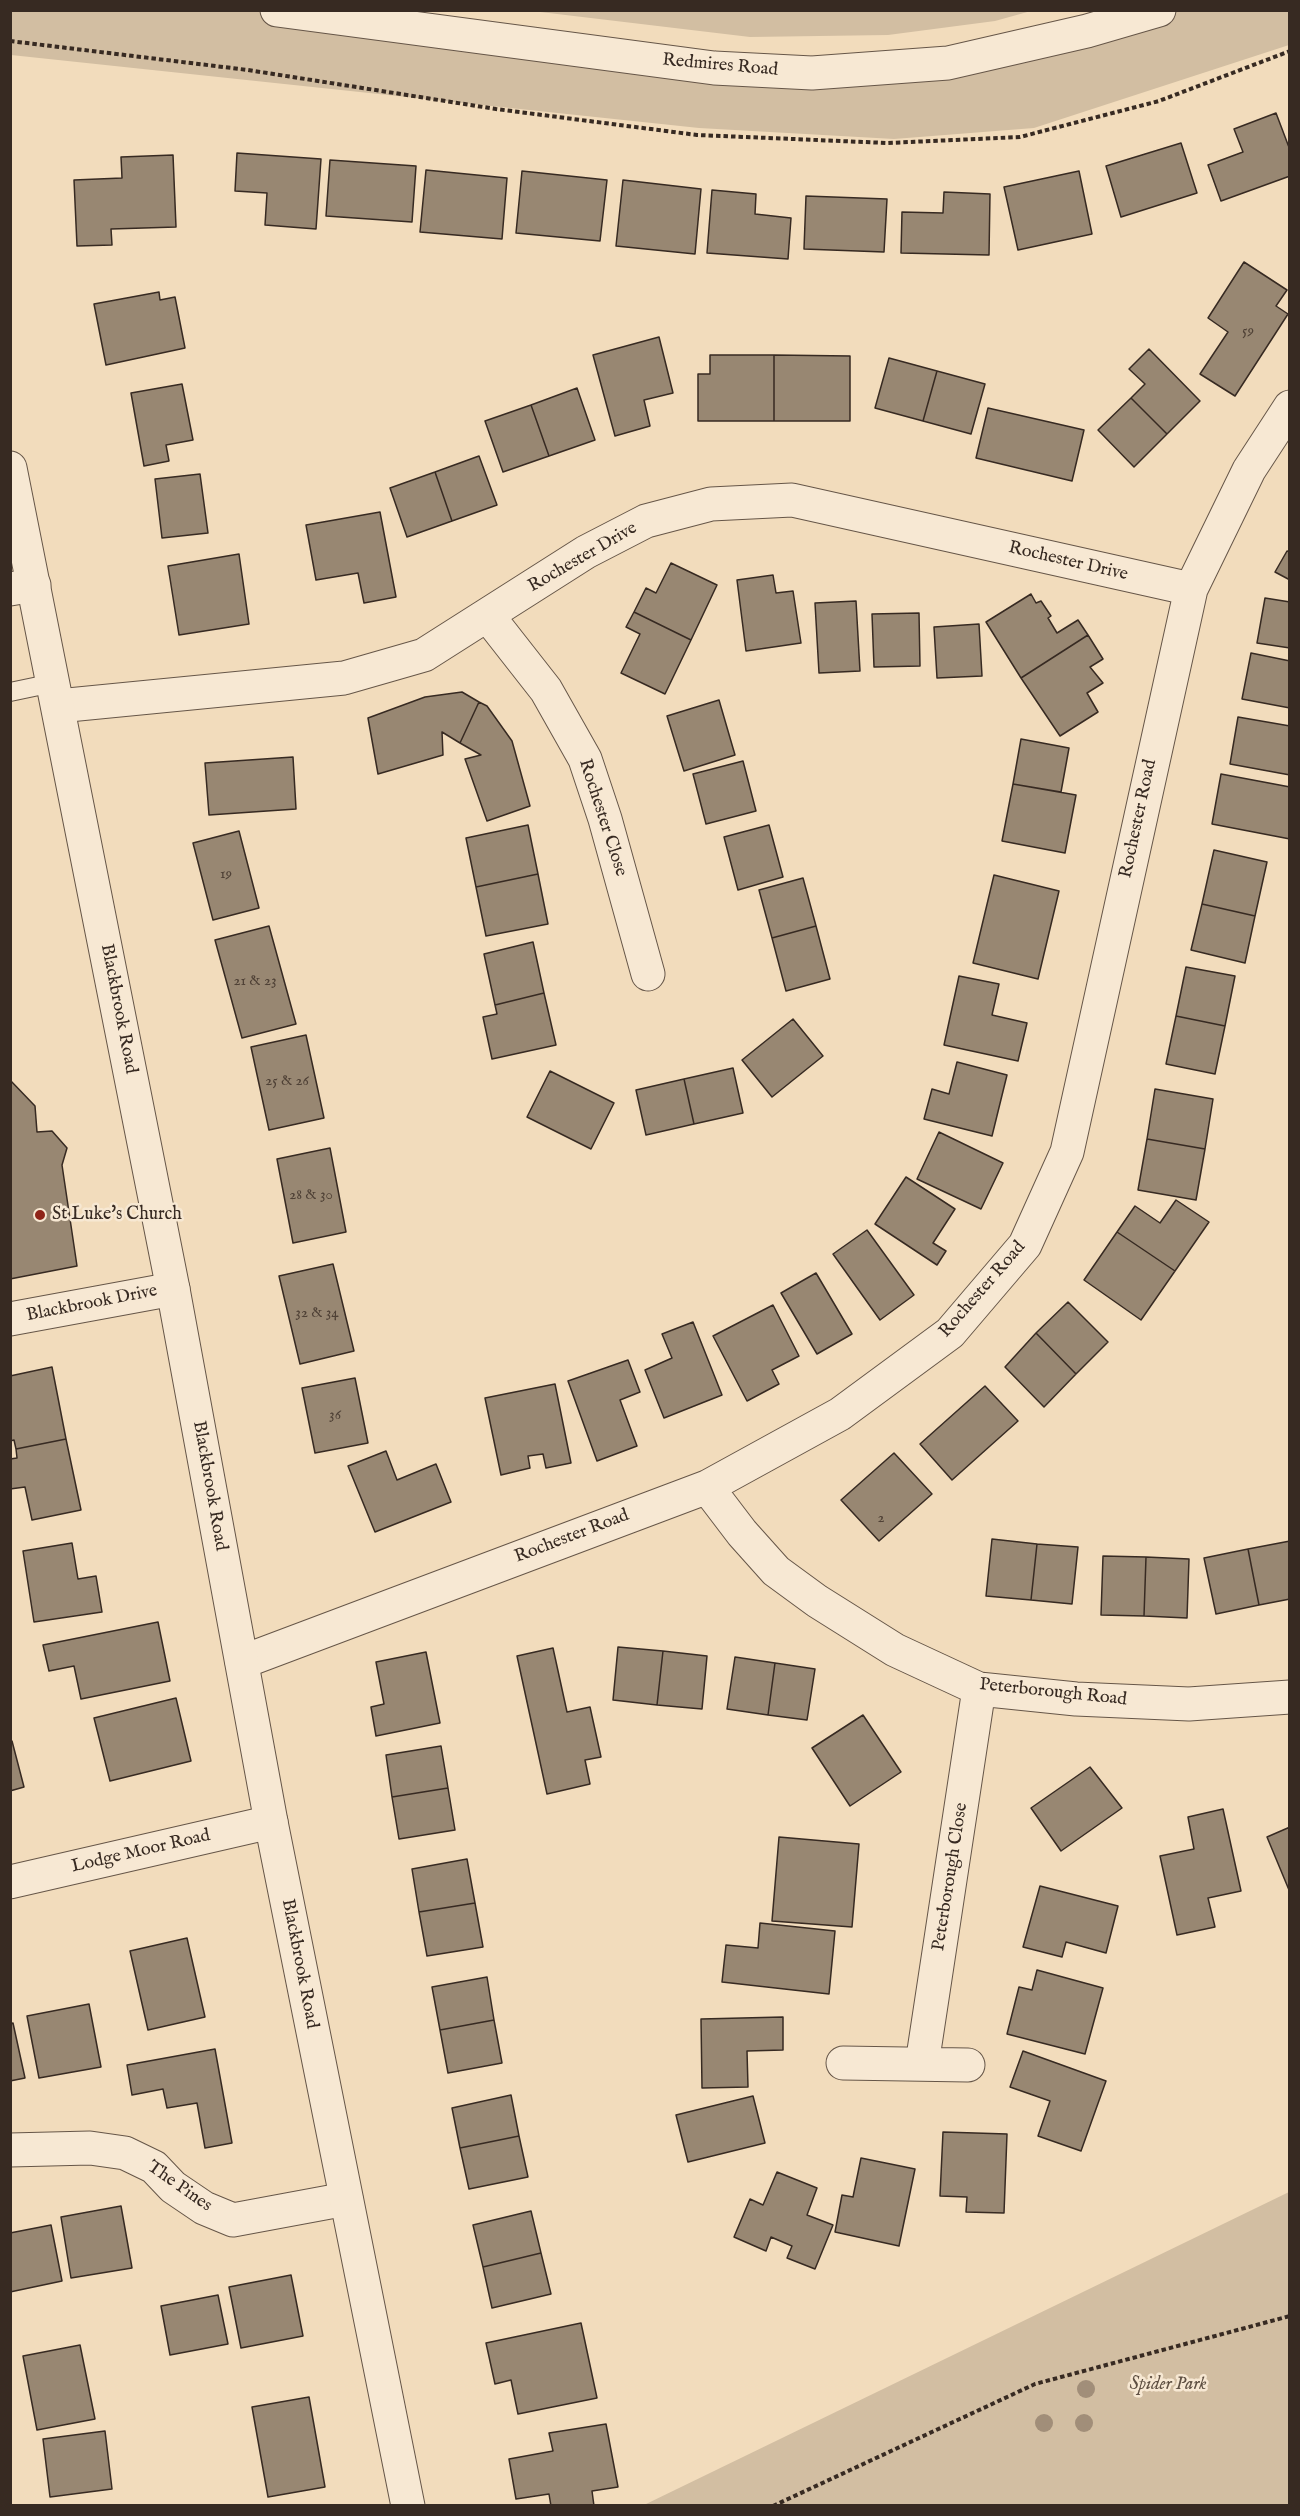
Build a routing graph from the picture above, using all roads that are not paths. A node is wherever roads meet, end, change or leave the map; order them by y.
1 (277, 10) edge
2 (1159, 10) edge
3 (1290, 407) edge
4 (10, 468) edge
5 (22, 587) edge
6 (1191, 589) junction
7 (488, 616) junction
8 (10, 692) edge
9 (56, 695) junction
10 (648, 974) dead end
11 (173, 1289) junction
12 (10, 1319) edge
13 (707, 1486) junction
14 (242, 1662) junction
15 (980, 1689) junction
16 (1290, 1697) edge
17 (271, 1822) junction
18 (10, 1882) edge
19 (843, 2063) dead end
20 (922, 2064) junction
21 (968, 2065) dead end
22 (10, 2150) edge
23 (346, 2199) junction
24 (408, 2505) edge

1 - 2 street, Redmires Road
3 - 6 street, Rochester Road
4 - 5 street, Blackbrook Road
5 - 9 street, Blackbrook Road
6 - 7 street, Rochester Drive
6 - 13 street, Rochester Road
7 - 9 street, Rochester Drive
7 - 10 street, Rochester Close
8 - 9 lane
9 - 11 street, Blackbrook Road
11 - 12 street, Blackbrook Drive
11 - 14 street, Blackbrook Road
13 - 14 street, Rochester Road
13 - 15 street, Peterborough Road
14 - 17 street, Blackbrook Road
15 - 16 street, Peterborough Road
15 - 20 street, Peterborough Close
17 - 18 street, Lodge Moor Road
17 - 23 street, Blackbrook Road
19 - 20 street
20 - 21 street
22 - 23 street, The Pines
23 - 24 street, Blackbrook Road

